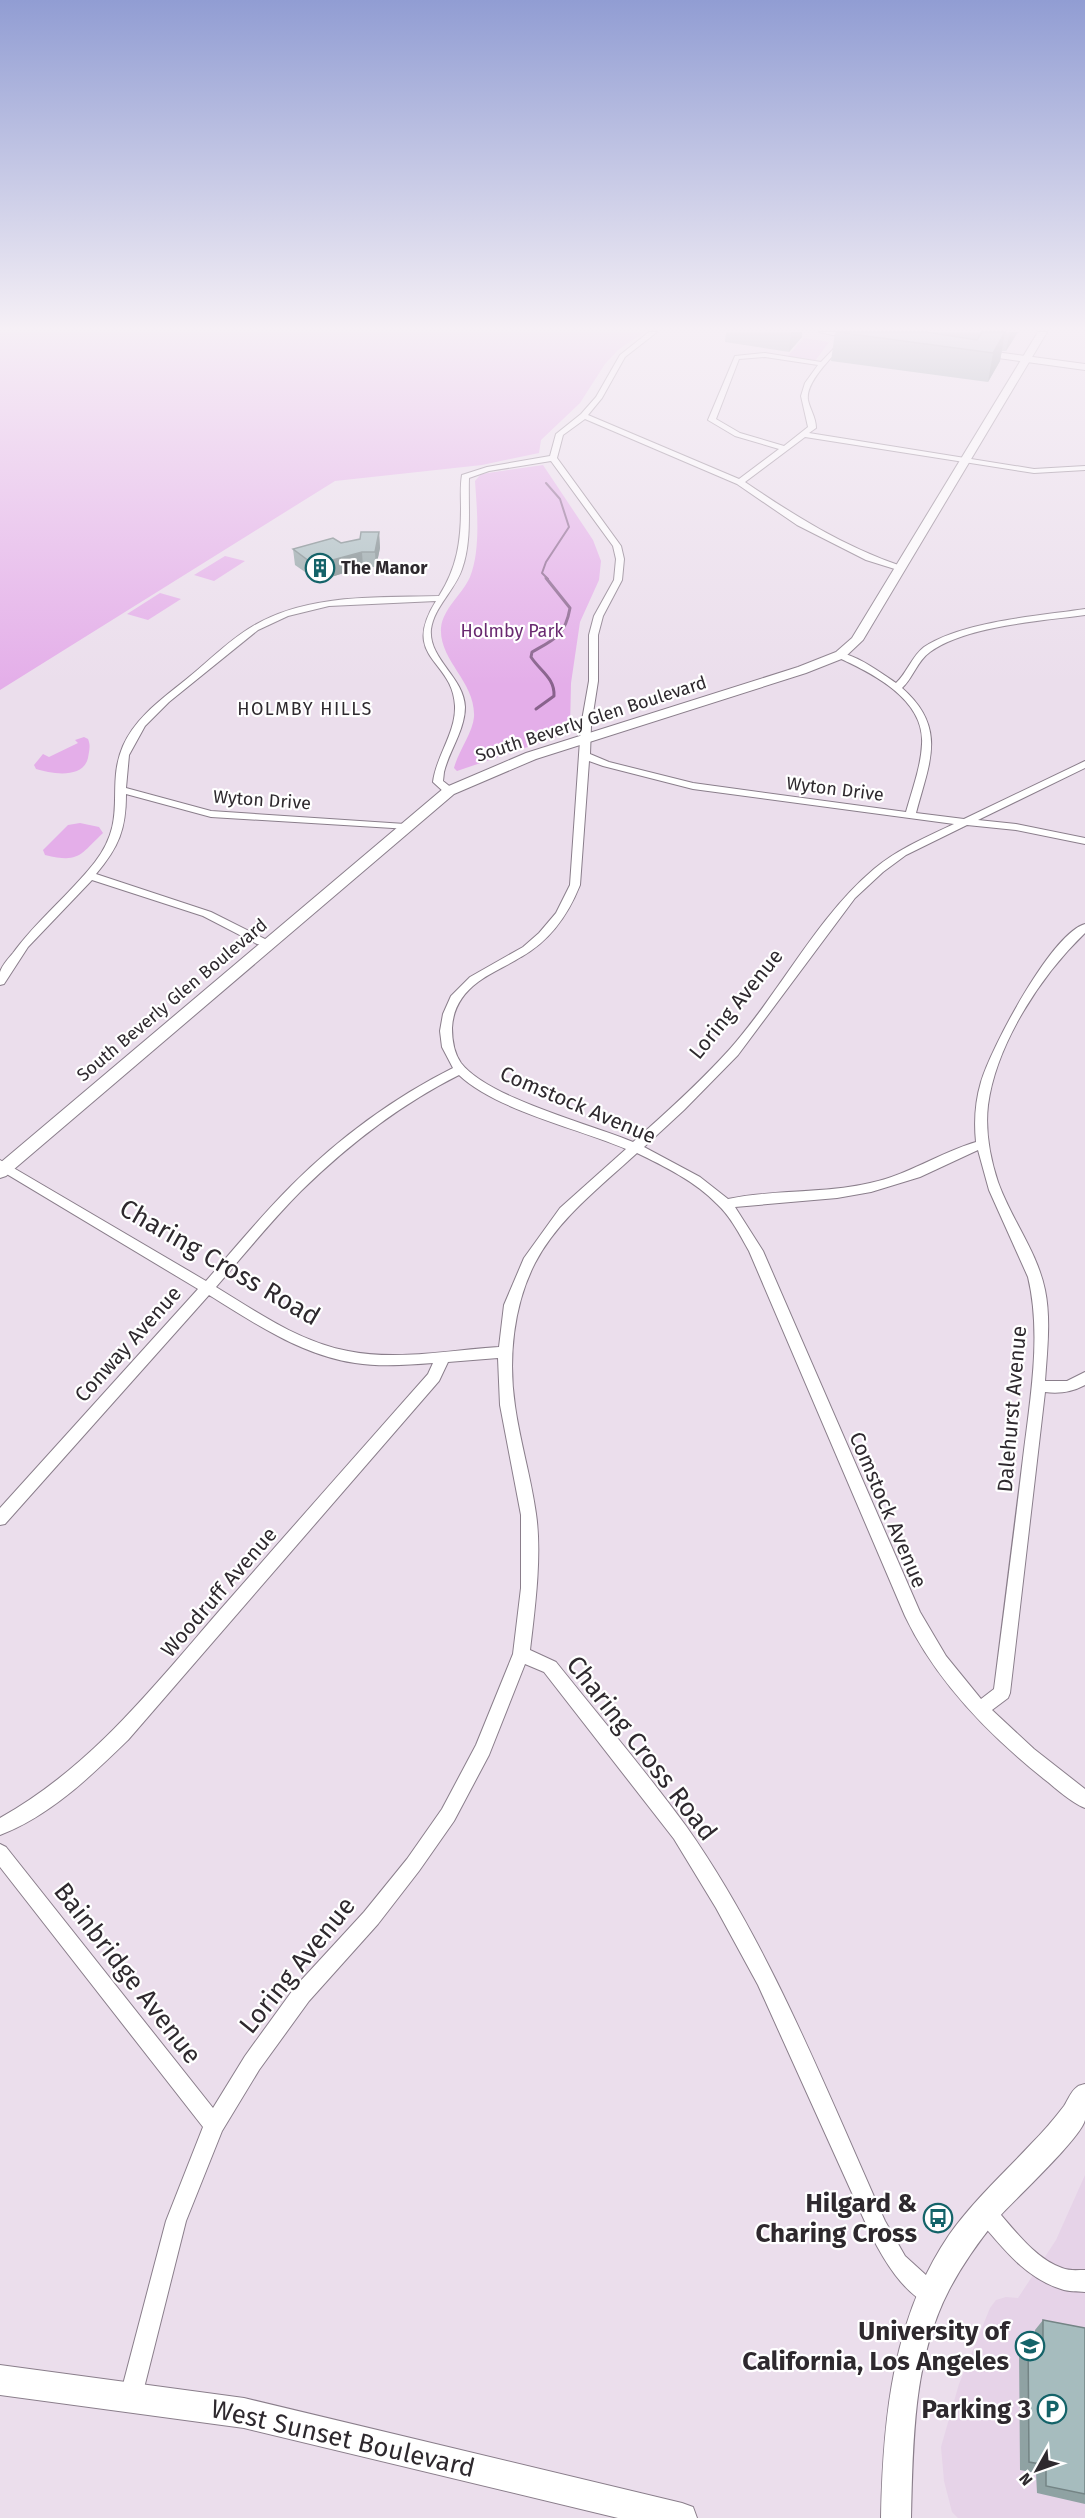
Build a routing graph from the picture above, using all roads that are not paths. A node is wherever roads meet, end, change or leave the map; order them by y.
1 (555, 450) edge
2 (663, 450) edge
3 (782, 450) edge
4 (898, 450) edge
5 (970, 450) edge
6 (553, 458) junction
7 (964, 460) junction
8 (1085, 468) edge
9 (740, 482) junction
10 (898, 568) junction
11 (444, 598) junction
12 (1085, 612) edge
13 (840, 655) junction
14 (896, 688) junction
15 (586, 739) junction
16 (584, 755) junction
17 (1085, 764) edge
18 (120, 789) junction
19 (449, 791) junction
20 (910, 815) junction
21 (962, 822) junction
22 (405, 827) junction
23 (1085, 841) edge
24 (89, 876) junction
25 (1085, 927) edge
26 (267, 944) junction
27 (0, 982) edge
28 (460, 1069) junction
29 (983, 1144) junction
30 (633, 1149) junction
31 (2, 1168) edge
32 (725, 1204) junction
33 (207, 1287) junction
34 (505, 1352) junction
35 (443, 1357) junction
36 (1085, 1378) edge
37 (1039, 1386) junction
38 (0, 1519) edge
39 (521, 1654) junction
40 (980, 1709) junction
41 (1085, 1800) edge
42 (0, 1827) edge
43 (0, 1853) edge
44 (1085, 2097) edge
45 (214, 2125) junction
46 (986, 2211) junction
47 (1085, 2281) edge
48 (930, 2294) junction
49 (0, 2380) edge
50 (130, 2396) junction
51 (682, 2518) edge
52 (896, 2518) edge

1 - 6 street
2 - 9 street
3 - 9 street
4 - 7 street
5 - 7 main road, South Beverly Glen Boulevard
6 - 11 street
6 - 15 street, Comstock Avenue
7 - 8 street
7 - 10 main road, South Beverly Glen Boulevard
9 - 10 street
10 - 13 main road, South Beverly Glen Boulevard
11 - 18 street
11 - 19 street
12 - 14 street
13 - 14 street
13 - 15 main road, South Beverly Glen Boulevard
14 - 20 street
15 - 16 street, Comstock Avenue
15 - 19 main road, South Beverly Glen Boulevard
16 - 20 street, Wyton Drive
16 - 28 street, Comstock Avenue
17 - 21 street, Loring Avenue
18 - 22 street, Wyton Drive
18 - 24 street
19 - 22 main road, South Beverly Glen Boulevard
20 - 21 street, Wyton Drive
21 - 23 street, Wyton Drive
21 - 30 street, Loring Avenue
22 - 26 main road, South Beverly Glen Boulevard
24 - 26 street
24 - 27 street
25 - 29 street, Dalehurst Avenue
26 - 31 main road, South Beverly Glen Boulevard
28 - 30 street, Comstock Avenue
28 - 33 street, Conway Avenue
29 - 32 street
29 - 37 street, Dalehurst Avenue
30 - 32 street, Comstock Avenue
30 - 34 street, Loring Avenue
31 - 33 street, Charing Cross Road
32 - 40 street, Comstock Avenue
33 - 35 street, Charing Cross Road
33 - 38 street, Conway Avenue
34 - 35 street, Charing Cross Road
34 - 39 street
35 - 42 street, Woodruff Avenue
36 - 37 street
37 - 40 street, Dalehurst Avenue
39 - 45 street, Loring Avenue
39 - 48 street, Charing Cross Road
40 - 41 street, Comstock Avenue
43 - 45 street, Bainbridge Avenue
44 - 46 main road
45 - 50 street, Loring Avenue
46 - 47 street
46 - 48 main road
48 - 52 main road
49 - 50 main road, West Sunset Boulevard
50 - 51 main road, West Sunset Boulevard

